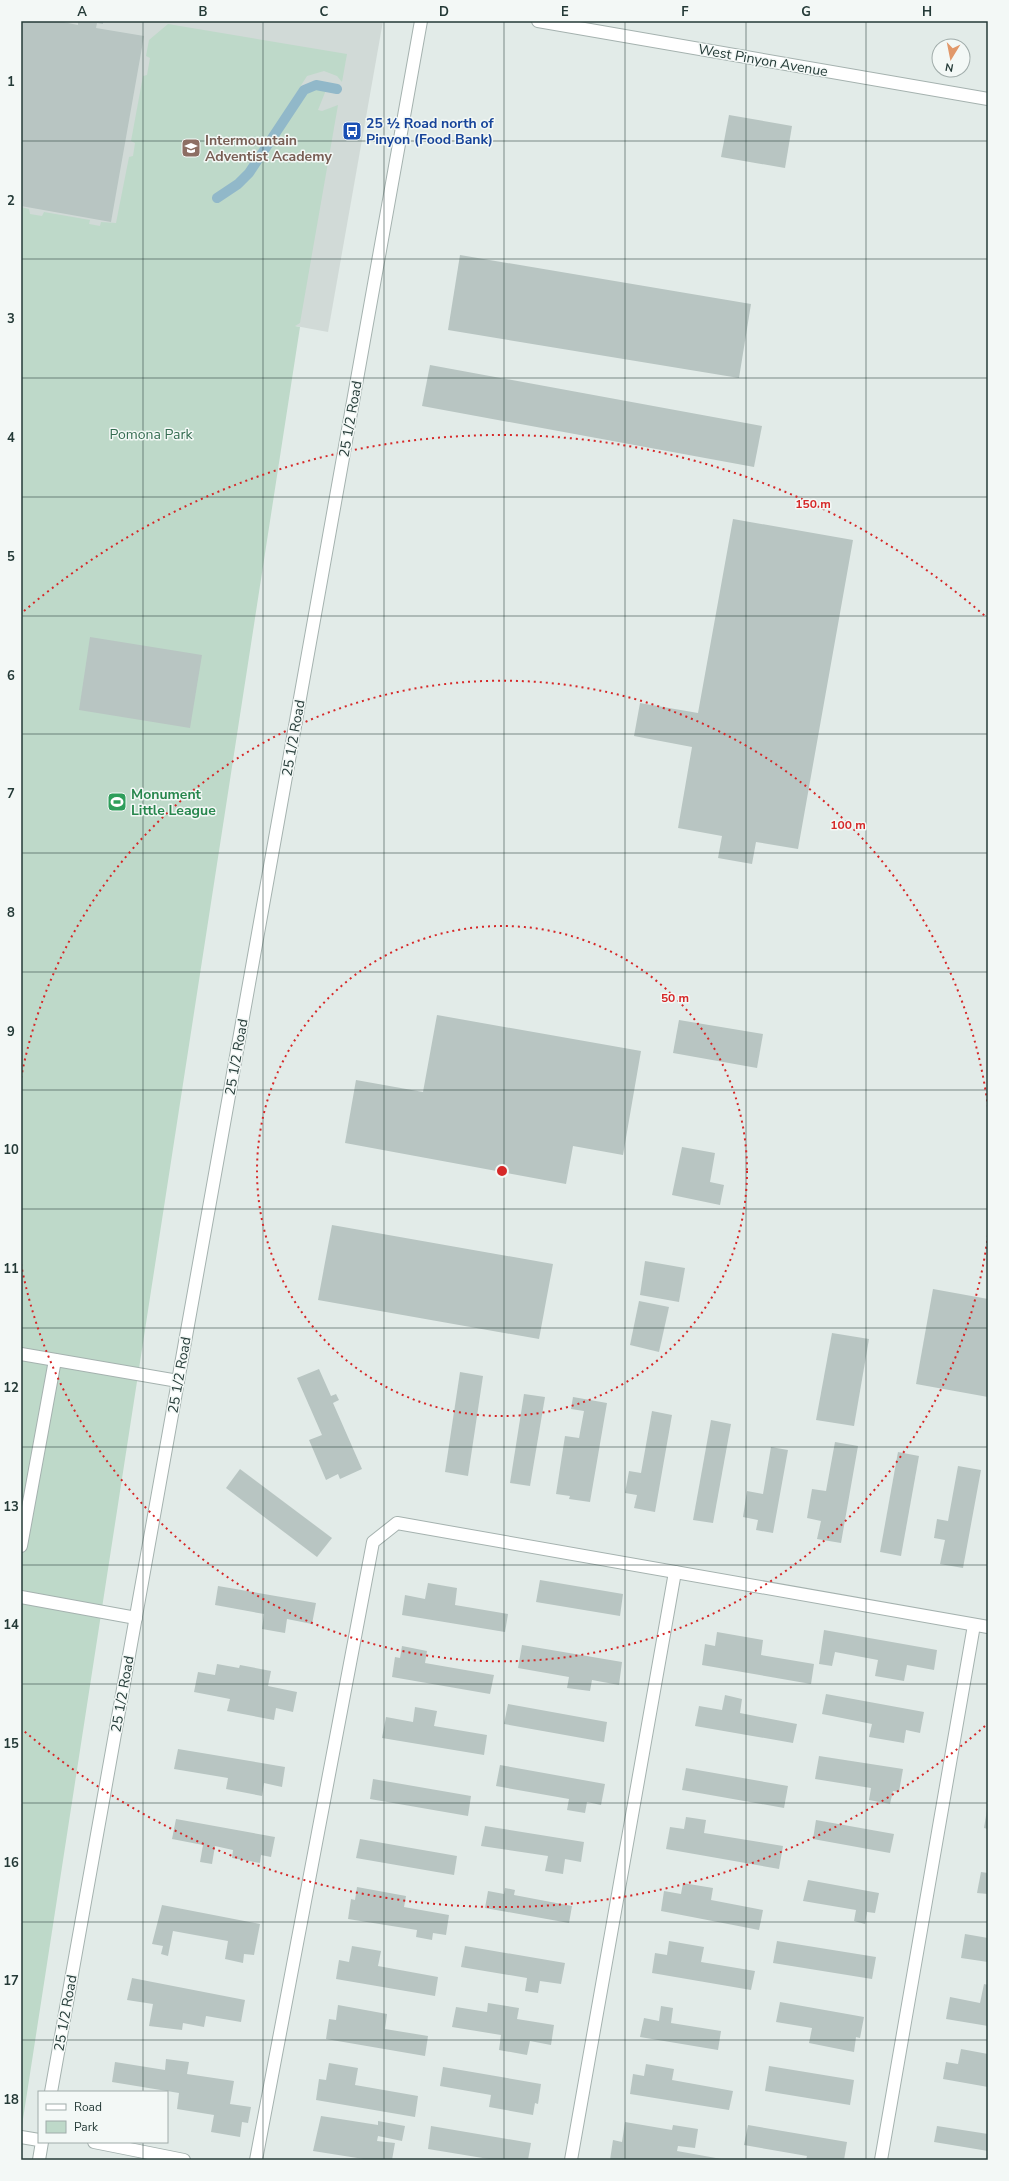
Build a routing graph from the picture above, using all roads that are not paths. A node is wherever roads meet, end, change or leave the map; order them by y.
1 (421, 21) edge
2 (538, 21) edge
3 (988, 99) edge
4 (21, 1354) edge
5 (55, 1360) junction
6 (178, 1381) junction
7 (21, 1546) edge
8 (675, 1572) junction
9 (21, 1598) edge
10 (136, 1618) junction
11 (974, 1625) junction
12 (988, 1627) edge
13 (51, 2091) edge
14 (21, 2138) edge
15 (38, 2140) edge
16 (42, 2143) edge
17 (99, 2143) edge
18 (39, 2160) edge
19 (184, 2160) edge
20 (256, 2160) edge
21 (570, 2160) edge
22 (880, 2160) edge

1 - 6 street, 25 1/2 Road
2 - 3 street, West Pinyon Avenue
4 - 5 street
5 - 6 street
5 - 7 street
6 - 10 street, 25 1/2 Road
8 - 11 street
8 - 20 street
8 - 21 street
9 - 10 street
10 - 13 street, 25 1/2 Road
11 - 12 street
11 - 22 street
14 - 15 street
16 - 18 street
17 - 19 street

